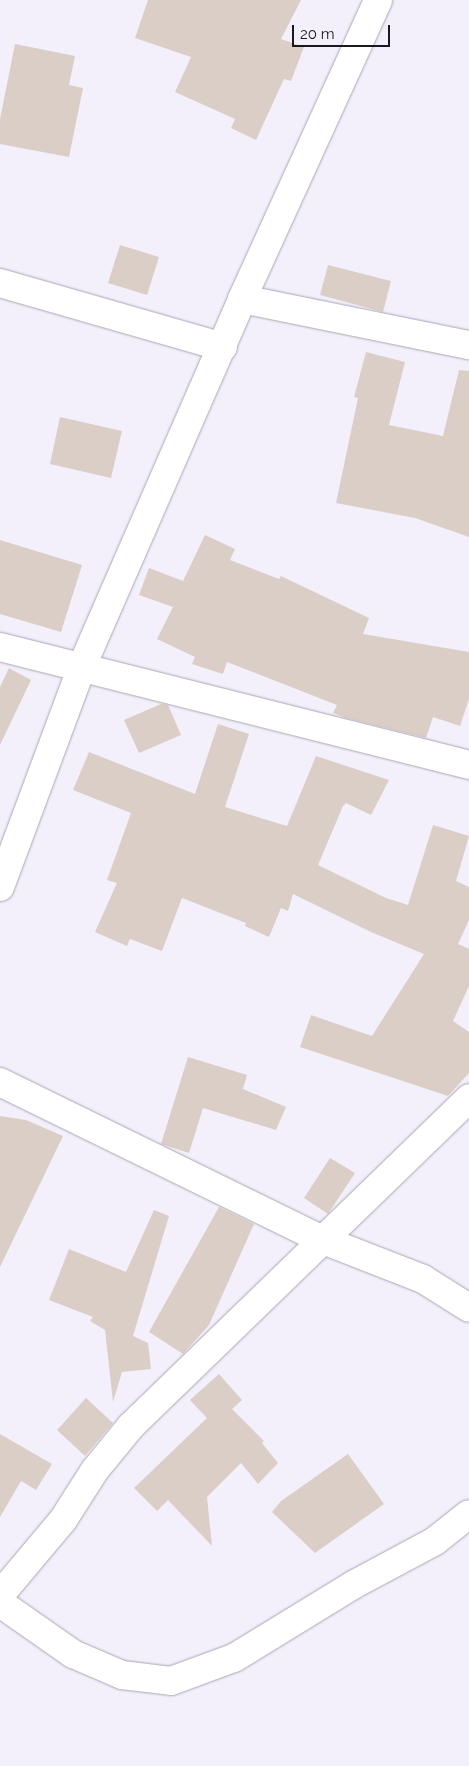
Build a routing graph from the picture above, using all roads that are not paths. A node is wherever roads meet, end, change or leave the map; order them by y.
1 (378, 0) edge
2 (0, 283) edge
3 (242, 299) junction
4 (469, 345) edge
5 (223, 348) junction
6 (0, 647) edge
7 (82, 666) junction
8 (469, 765) edge
9 (0, 887) edge
10 (0, 1082) edge
11 (469, 1098) edge
12 (323, 1240) junction
13 (469, 1308) edge
14 (469, 1514) edge
15 (0, 1595) edge
16 (0, 1604) edge

1 - 3 street
2 - 5 street
3 - 4 street
3 - 5 street
5 - 7 street
6 - 7 street
7 - 8 street
7 - 9 street
10 - 12 street
11 - 12 street
12 - 13 street
12 - 15 street
14 - 16 street

